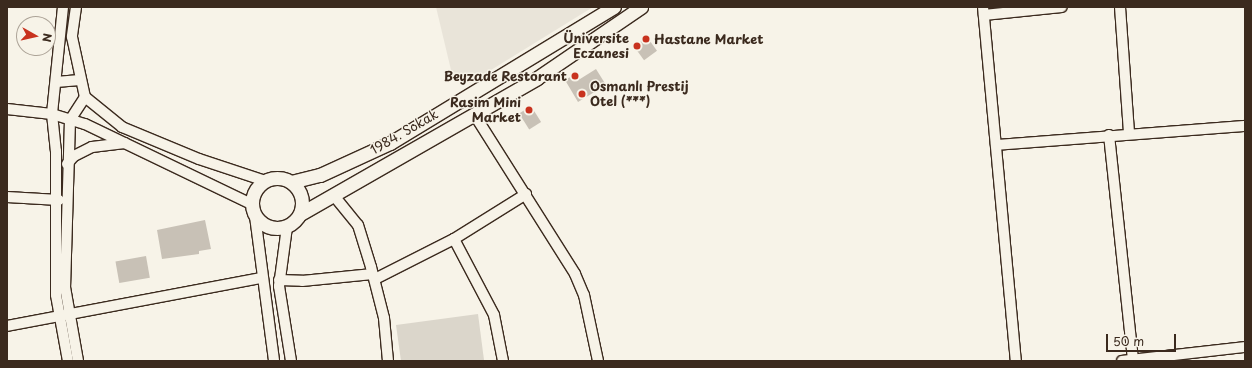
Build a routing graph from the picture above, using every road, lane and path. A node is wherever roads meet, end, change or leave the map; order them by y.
1 (63, 7) edge
2 (76, 7) edge
3 (614, 7) edge
4 (641, 7) edge
5 (1062, 7) edge
6 (1120, 7) edge
7 (983, 11) edge
8 (80, 80) junction
9 (56, 82) junction
10 (85, 97) junction
11 (7, 109) edge
12 (52, 114) junction
13 (474, 114) junction
14 (70, 120) junction
15 (1245, 126) edge
16 (1129, 133) junction
17 (1109, 135) junction
18 (125, 143) junction
19 (996, 145) junction
20 (67, 164) junction
21 (265, 181) junction
22 (291, 182) junction
23 (526, 194) junction
24 (7, 197) edge
25 (336, 197) junction
26 (54, 200) junction
27 (66, 200) junction
28 (253, 210) junction
29 (300, 214) junction
30 (287, 227) junction
31 (454, 239) junction
32 (374, 277) junction
33 (262, 278) junction
34 (279, 280) junction
35 (69, 315) junction
36 (59, 317) junction
37 (7, 326) edge
38 (1245, 347) edge
39 (1133, 359) junction
40 (68, 361) edge
41 (78, 361) edge
42 (274, 361) edge
43 (291, 361) edge
44 (388, 361) edge
45 (503, 361) edge
46 (598, 361) edge
47 (1016, 361) edge
48 (1122, 361) edge

1 - 9 street
2 - 8 street
3 - 22 main road, 1984. Sokak
4 - 13 main road
5 - 7 street
6 - 16 street
7 - 19 street
8 - 9 street
8 - 10 street
9 - 12 street
10 - 14 street
10 - 21 street
11 - 12 street
12 - 14 street
12 - 26 street
13 - 23 street
13 - 25 main road
14 - 18 street
14 - 20 street
15 - 16 street
16 - 17 street
17 - 19 street
17 - 39 street
18 - 20 street
18 - 28 street
19 - 47 street
20 - 27 street
21 - 22 main road
21 - 28 main road
22 - 29 main road
23 - 31 street
23 - 46 street
24 - 26 street
25 - 29 main road
25 - 32 street
26 - 27 street
26 - 36 street
27 - 35 street
28 - 30 main road
28 - 33 street
29 - 30 main road
30 - 34 street
31 - 32 street
31 - 45 street
32 - 34 street
32 - 44 street
33 - 35 street
33 - 42 street
34 - 43 street
35 - 36 street
35 - 41 street
36 - 37 street
36 - 40 street
38 - 39 street
39 - 48 street

